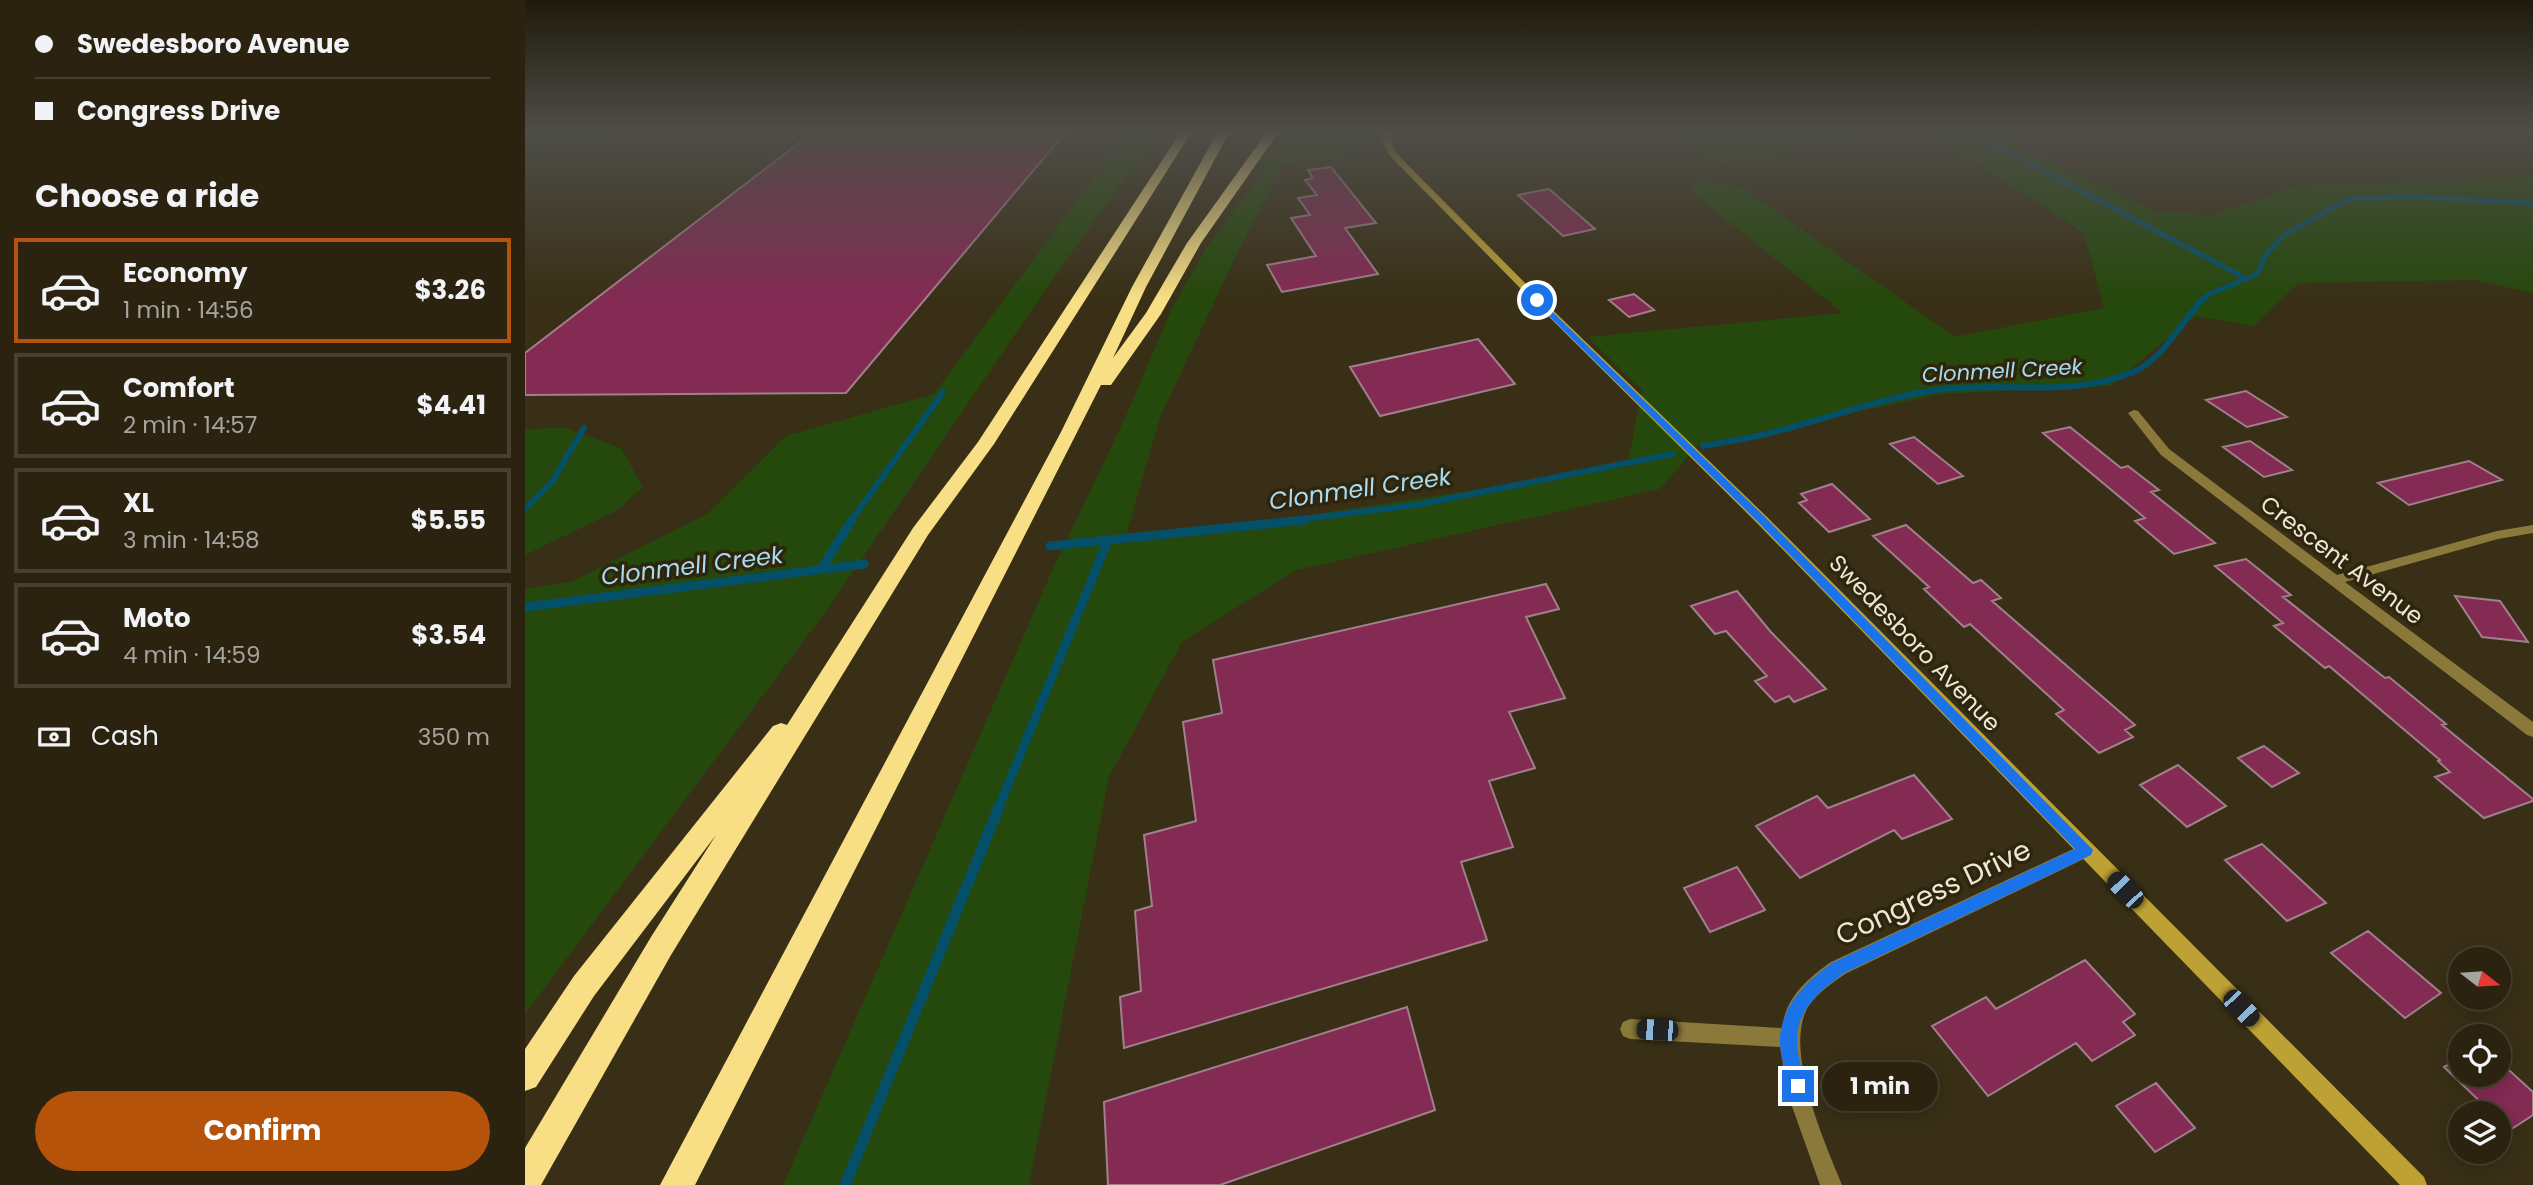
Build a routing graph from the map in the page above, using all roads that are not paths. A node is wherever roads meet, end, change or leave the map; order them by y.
1 (1149, 188) edge
2 (1193, 188) edge
3 (1233, 188) edge
4 (1427, 188) edge
5 (2134, 413) dead end
6 (1070, 432) junction
7 (2533, 529) edge
8 (2335, 580) junction
9 (840, 659) junction
10 (2533, 731) edge
11 (2086, 850) junction
12 (1630, 1028) dead end
13 (1788, 1038) junction
14 (525, 1076) edge
15 (525, 1180) edge
16 (677, 1185) edge
17 (1831, 1185) edge
18 (2416, 1185) edge

1 - 9 highway
2 - 6 highway
3 - 6 highway
4 - 11 street, Swedesboro Avenue
5 - 8 street, Crescent Avenue
6 - 16 highway
7 - 8 street
8 - 10 street, Crescent Avenue
9 - 14 highway
9 - 15 highway
11 - 13 street, Congress Drive
11 - 18 street, Swedesboro Avenue
12 - 13 street
13 - 17 street, Congress Drive

